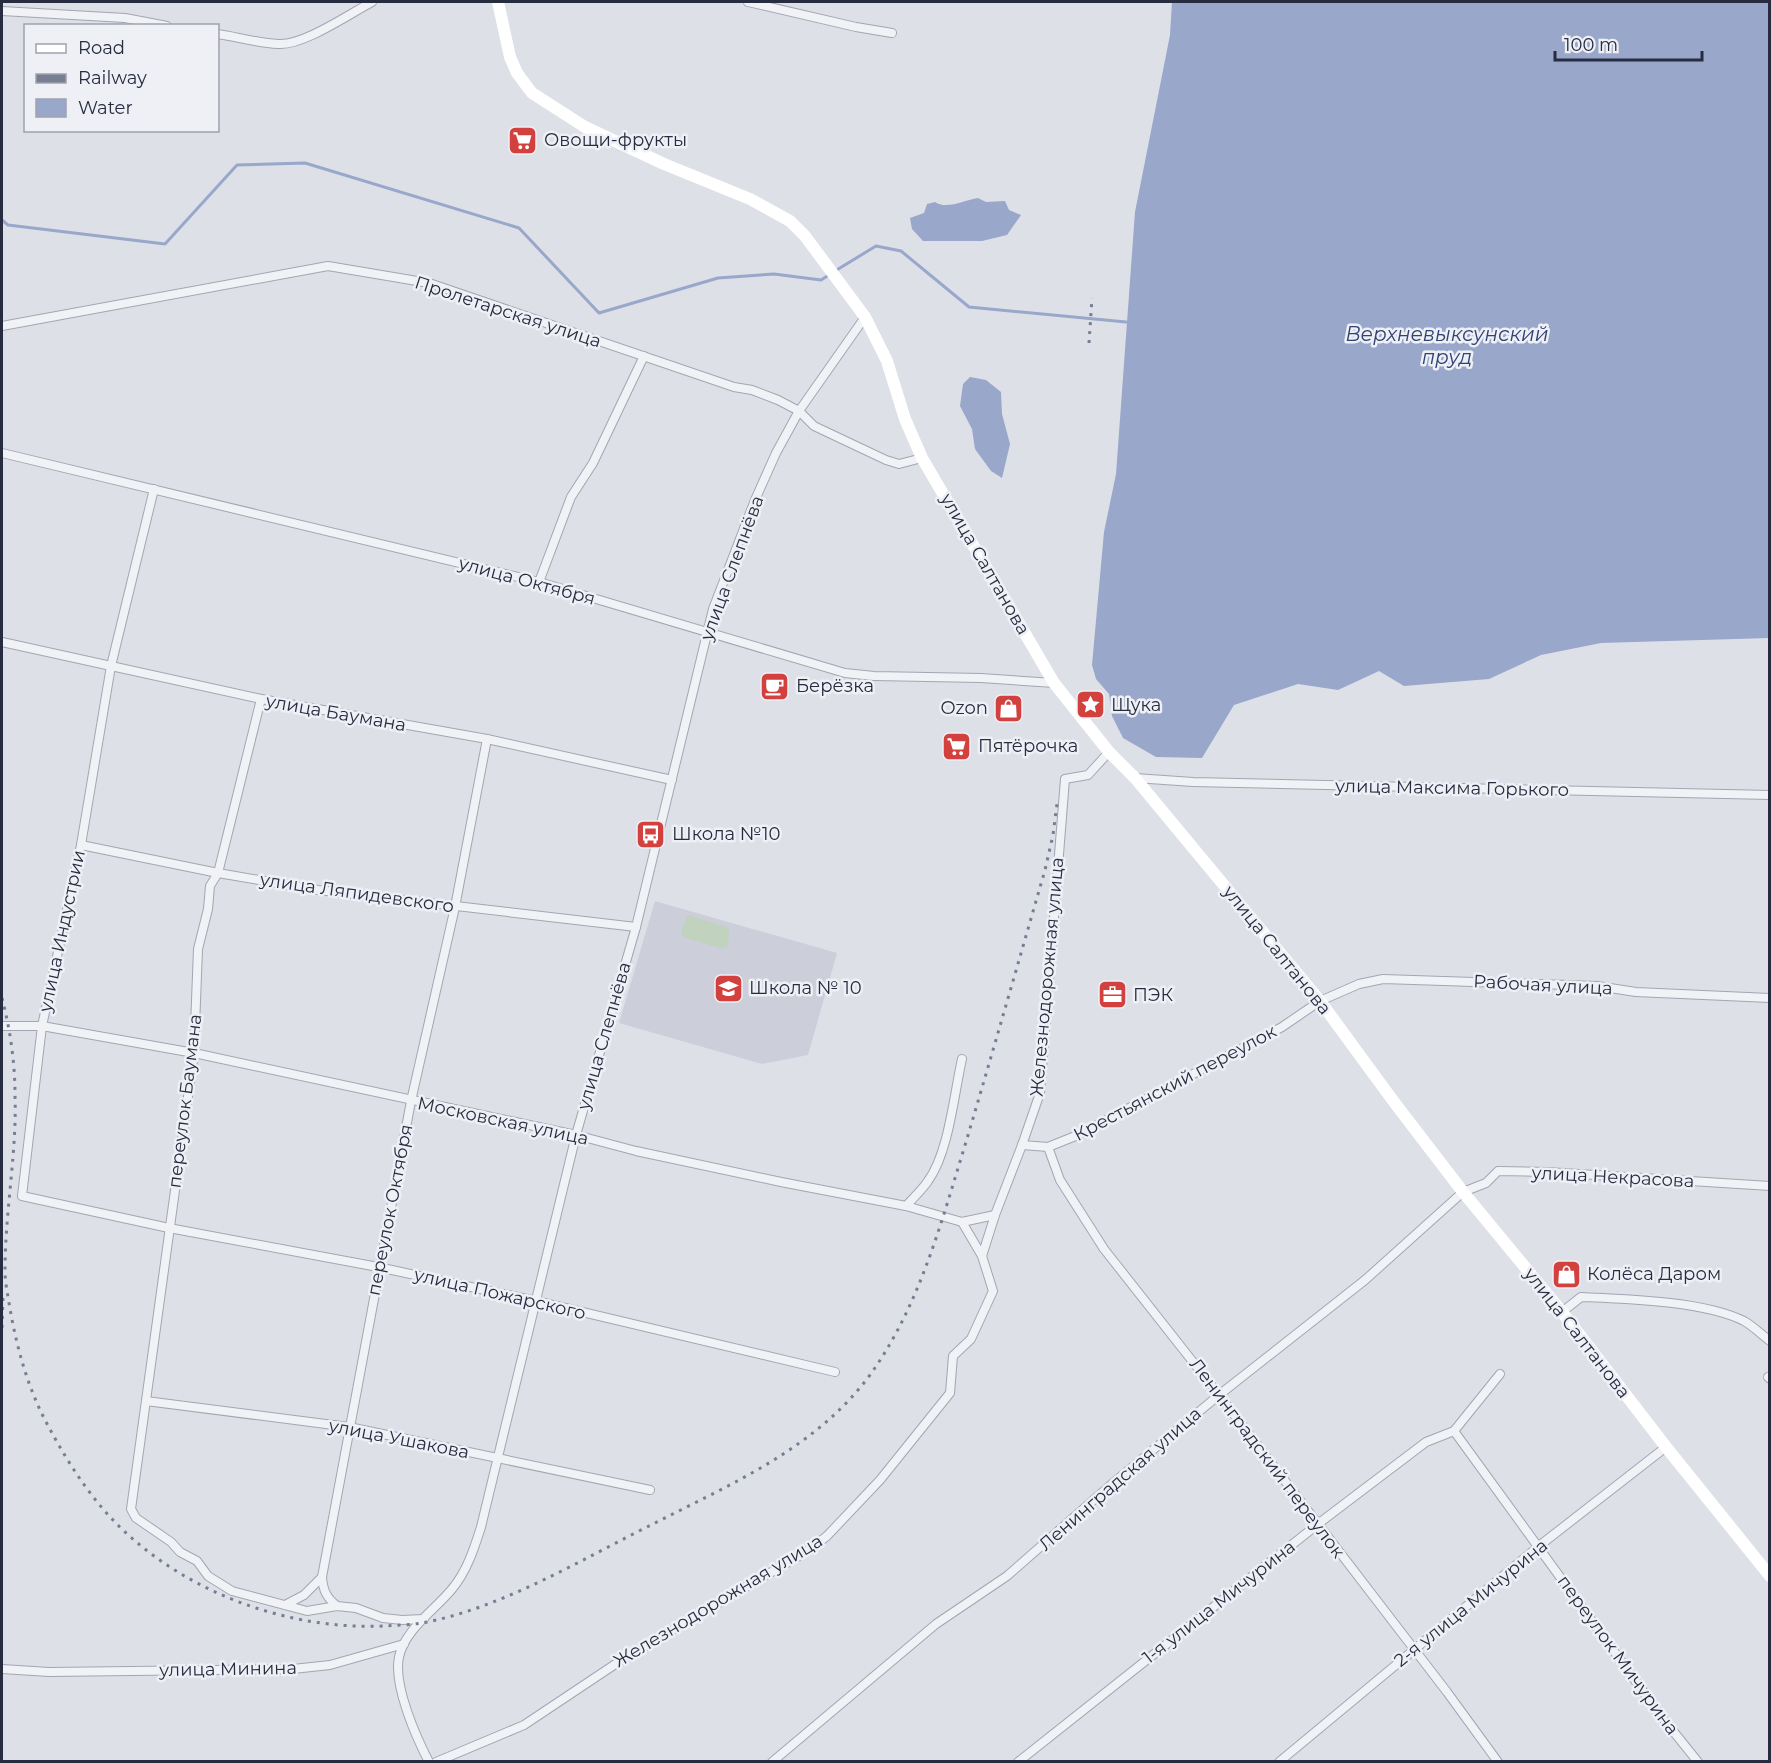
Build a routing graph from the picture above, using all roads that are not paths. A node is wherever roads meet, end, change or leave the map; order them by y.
1 (372, 2) edge
2 (498, 2) edge
3 (748, 2) edge
4 (2, 11) edge
5 (156, 24) edge
6 (892, 33) dead end
7 (219, 34) edge
8 (865, 316) junction
9 (2, 327) edge
10 (644, 356) junction
11 (799, 411) junction
12 (2, 453) edge
13 (922, 458) junction
14 (154, 489) junction
15 (539, 582) junction
16 (707, 631) junction
17 (2, 642) edge
18 (111, 666) junction
19 (1054, 683) junction
20 (261, 699) junction
21 (487, 739) junction
22 (1109, 752) junction
23 (1135, 778) junction
24 (672, 780) junction
25 (1770, 795) edge
26 (81, 845) junction
27 (218, 873) junction
28 (455, 907) junction
29 (636, 927) junction
30 (1770, 998) edge
31 (1320, 1001) junction
32 (2, 1026) edge
33 (42, 1026) junction
34 (194, 1053) junction
35 (962, 1059) dead end
36 (411, 1101) junction
37 (576, 1135) junction
38 (1022, 1145) junction
39 (1048, 1147) junction
40 (1770, 1186) edge
41 (1463, 1192) junction
42 (22, 1196) joint
43 (906, 1206) junction
44 (995, 1215) junction
45 (962, 1222) junction
46 (169, 1228) junction
47 (982, 1256) junction
48 (378, 1267) junction
49 (536, 1301) junction
50 (1562, 1312) junction
51 (1770, 1341) edge
52 (835, 1372) dead end
53 (1500, 1374) dead end
54 (1219, 1395) junction
55 (146, 1401) junction
56 (349, 1427) junction
57 (1454, 1431) junction
58 (1666, 1447) junction
59 (498, 1458) junction
60 (650, 1490) dead end
61 (1318, 1524) junction
62 (1539, 1546) junction
63 (1770, 1575) edge
64 (322, 1577) junction
65 (285, 1605) junction
66 (338, 1606) junction
67 (424, 1619) junction
68 (404, 1644) junction
69 (1413, 1650) junction
70 (2, 1669) edge
71 (1495, 1758) edge
72 (429, 1761) edge
73 (436, 1761) edge
74 (772, 1761) edge
75 (1017, 1761) edge
76 (1278, 1761) edge
77 (1484, 1761) edge
78 (1698, 1761) edge

1 - 7 street
2 - 8 main road, улица Салтанова
3 - 6 street
4 - 5 street
8 - 11 street, улица Слепнёва
8 - 13 main road, улица Салтанова
9 - 10 street, Пролетарская улица
10 - 11 street, Пролетарская улица
10 - 15 street
11 - 13 street, Пролетарская улица
11 - 16 street, улица Слепнёва
12 - 14 street, улица Октября
13 - 19 main road, улица Салтанова
14 - 15 street, улица Октября
14 - 18 street, улица Индустрии
15 - 16 street, улица Октября
16 - 19 street, улица Октября
16 - 24 street, улица Слепнёва
17 - 18 street, улица Баумана
18 - 20 street, улица Баумана
18 - 26 street, улица Индустрии
19 - 22 main road, улица Салтанова
20 - 21 street, улица Баумана
20 - 27 street, переулок Баумана
21 - 24 street, улица Баумана
21 - 28 street, переулок Октября
22 - 23 main road, улица Салтанова
22 - 38 street, Железнодорожная улица
23 - 25 street, улица Максима Горького
23 - 31 main road, улица Салтанова
24 - 29 street, улица Слепнёва
26 - 27 street, улица Ляпидевского
26 - 33 street, улица Индустрии
27 - 28 street, улица Ляпидевского
27 - 34 street, переулок Баумана
28 - 29 street, улица Ляпидевского
28 - 36 street, переулок Октября
29 - 37 street, улица Слепнёва
30 - 31 street, Рабочая улица
31 - 39 street, Крестьянский переулок
31 - 41 main road, улица Салтанова
32 - 33 street, Московская улица
33 - 34 street, Московская улица
33 - 42 street, улица Индустрии
34 - 36 street, Московская улица
34 - 46 street, переулок Баумана
35 - 43 street
36 - 37 street, Московская улица
36 - 48 street, переулок Октября
37 - 43 street, Московская улица
37 - 49 street, улица Слепнёва
38 - 39 street, Крестьянский переулок
38 - 44 street, Железнодорожная улица
39 - 54 street, Ленинградский переулок
40 - 41 street, улица Некрасова
41 - 50 main road, улица Салтанова
41 - 54 street, Ленинградская улица
42 - 46 street, улица Пожарского
43 - 45 street, Московская улица
44 - 45 street
44 - 47 street, Железнодорожная улица
45 - 47 street
46 - 48 street, улица Пожарского
46 - 55 street, переулок Баумана
47 - 73 street, Железнодорожная улица
48 - 49 street, улица Пожарского
48 - 56 street, переулок Октября
49 - 52 street, улица Пожарского
49 - 59 street, улица Слепнёва
50 - 51 street
50 - 58 main road, улица Салтанова
53 - 57 street, 1-я улица Мичурина
54 - 61 street, Ленинградский переулок
54 - 74 street, Ленинградская улица
55 - 56 street, улица Ушакова
55 - 65 street, переулок Баумана
56 - 59 street, улица Ушакова
56 - 64 street, переулок Октября
57 - 61 street, 1-я улица Мичурина
57 - 62 street, переулок Мичурина
58 - 62 street, 2-я улица Мичурина
58 - 63 main road, улица Салтанова
59 - 60 street, улица Ушакова
59 - 67 street, улица Слепнёва
61 - 69 street, Ленинградский переулок
61 - 75 street, 1-я улица Мичурина
62 - 69 street, 2-я улица Мичурина
62 - 78 street, переулок Мичурина
64 - 65 street
64 - 66 street
65 - 66 street
66 - 67 street
67 - 68 street, улица Слепнёва
68 - 70 street, улица Минина
68 - 72 street
69 - 71 street, Ленинградский переулок
69 - 76 street, 2-я улица Мичурина
71 - 77 street

